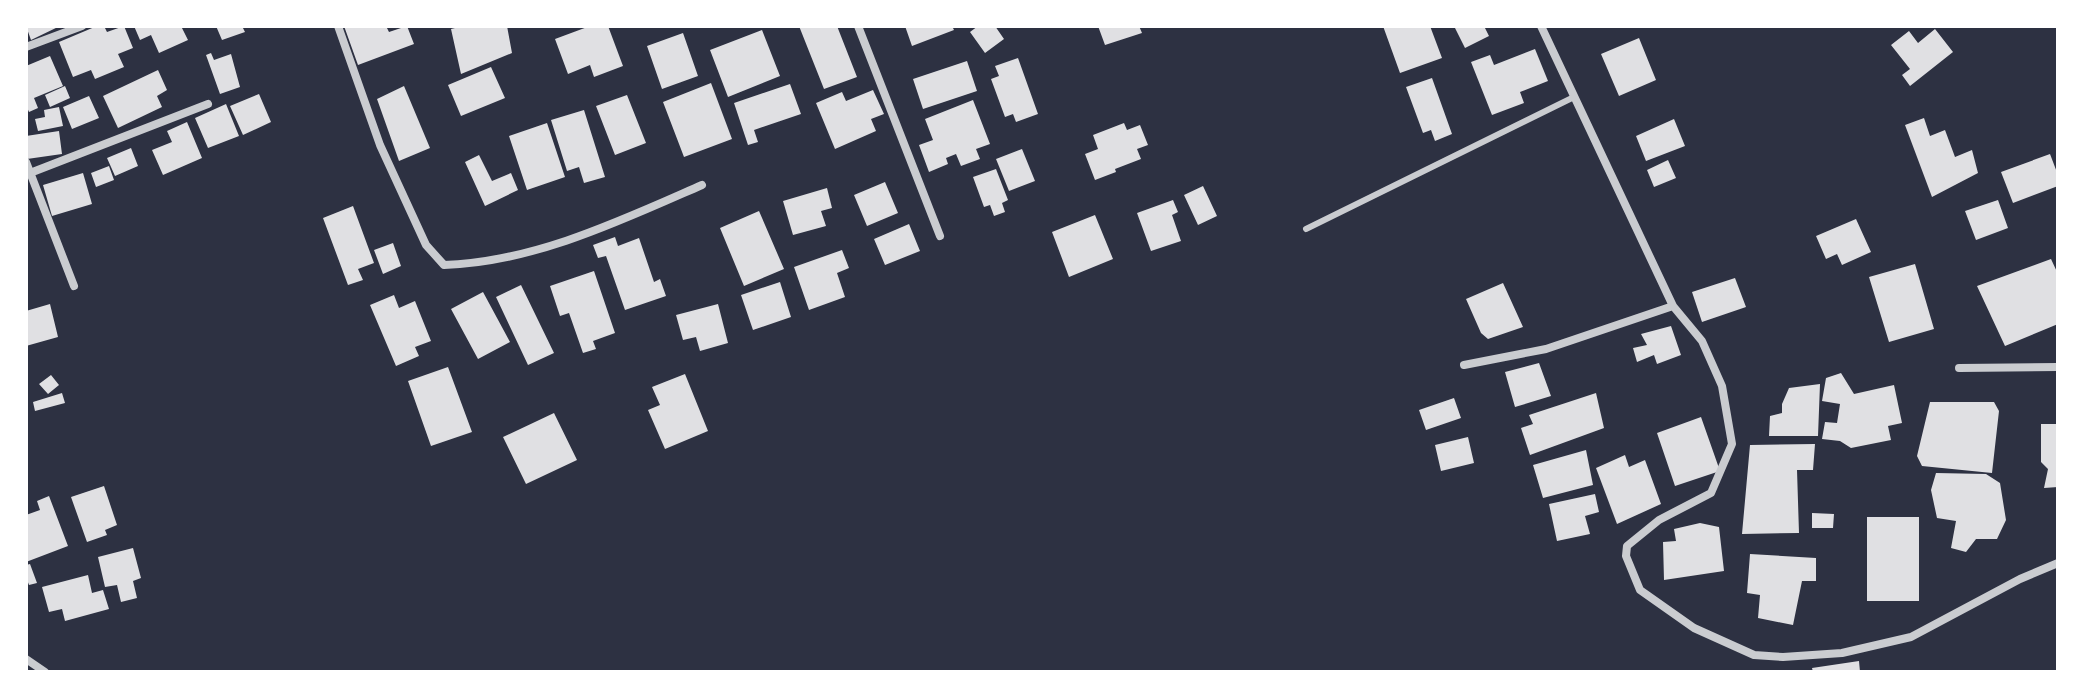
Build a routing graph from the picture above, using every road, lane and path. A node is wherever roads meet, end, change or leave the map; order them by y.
1 (82, 26) edge
2 (338, 26) edge
3 (858, 26) edge
4 (1541, 26) edge
5 (26, 47) edge
6 (1574, 97) junction
7 (208, 104) dead end
8 (26, 162) edge
9 (30, 173) junction
10 (702, 185) dead end
11 (1306, 229) dead end
12 (940, 236) dead end
13 (74, 286) dead end
14 (1673, 306) junction
15 (1464, 365) dead end
16 (2058, 367) edge
17 (1959, 368) dead end
18 (2058, 563) edge
19 (26, 659) edge
20 (45, 672) edge

1 - 5 street
2 - 10 street
3 - 12 street
4 - 6 street
6 - 11 lane
6 - 14 street
7 - 9 street
8 - 9 street
9 - 13 street
14 - 15 street
14 - 18 street
16 - 17 street
19 - 20 street

